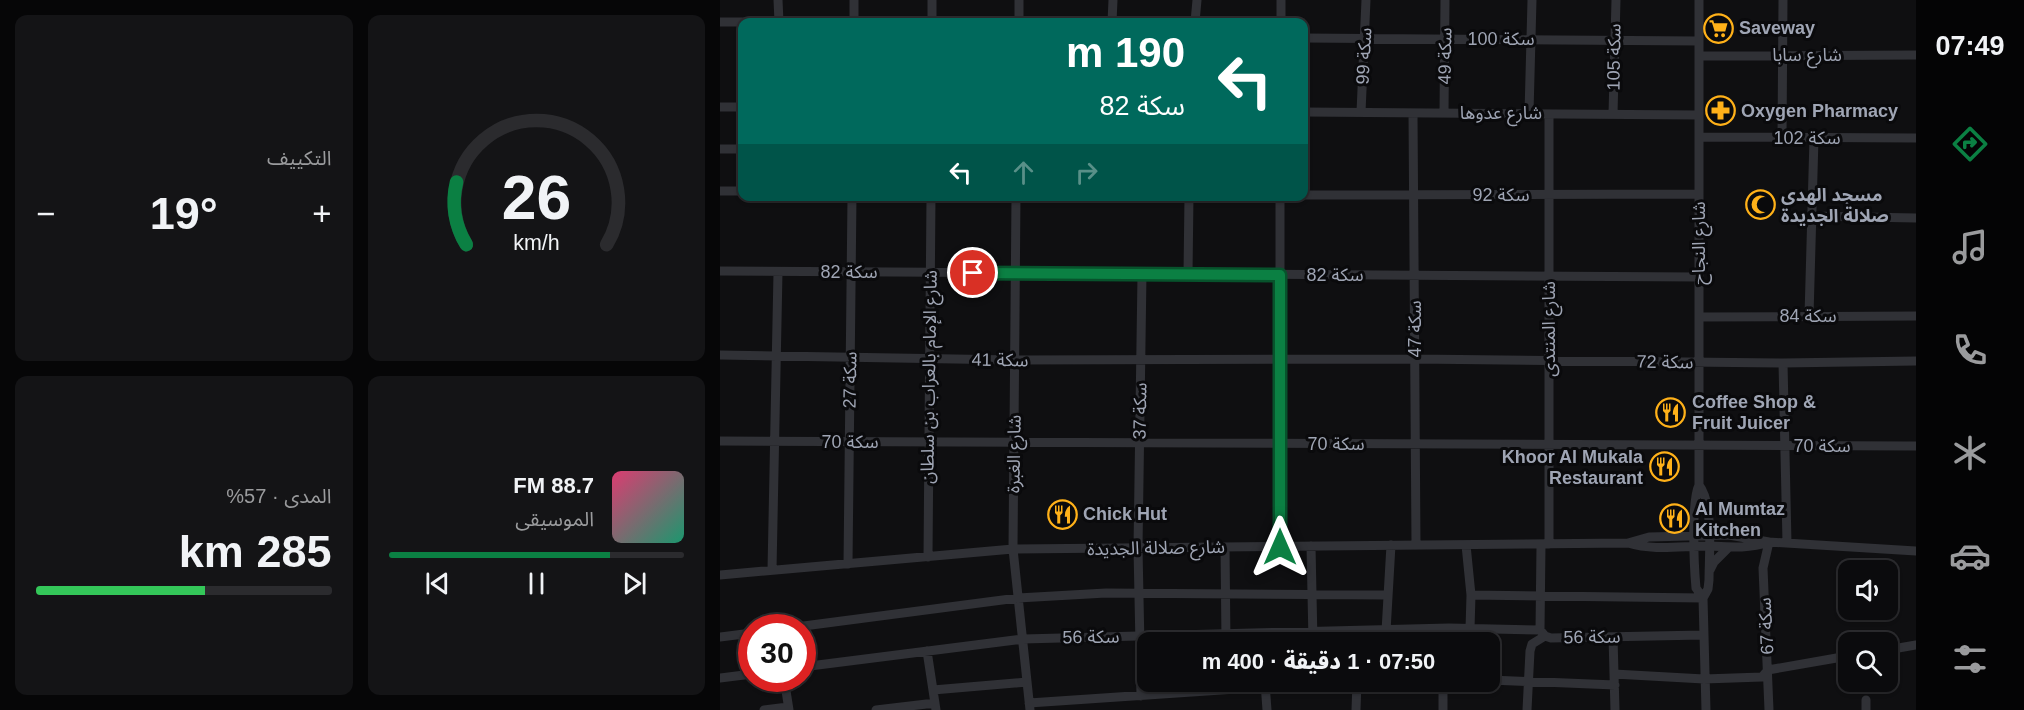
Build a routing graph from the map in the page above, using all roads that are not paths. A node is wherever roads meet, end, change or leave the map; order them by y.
1 (778, 0) edge
2 (854, 0) edge
3 (932, 0) edge
4 (1019, 0) edge
5 (1113, 0) edge
6 (1197, 0) edge
7 (1281, 0) edge
8 (1366, 0) edge
9 (1445, 0) edge
10 (1532, 0) edge
11 (1616, 0) edge
12 (1699, 0) edge
13 (1783, 0) edge
14 (779, 18) edge
15 (854, 18) edge
16 (932, 18) edge
17 (1019, 18) edge
18 (1112, 18) edge
19 (1195, 18) edge
20 (1281, 18) edge
21 (720, 22) edge
22 (738, 22) edge
23 (1308, 38) edge
24 (1365, 38) junction
25 (1446, 39) junction
26 (1532, 39) junction
27 (1615, 40) junction
28 (1699, 41) junction
29 (1783, 55) junction
30 (1916, 55) edge
31 (1699, 56) junction
32 (720, 107) edge
33 (738, 107) edge
34 (1308, 112) edge
35 (1361, 112) junction
36 (1413, 113) junction
37 (1444, 113) junction
38 (1529, 114) junction
39 (1550, 114) junction
40 (1613, 114) junction
41 (1699, 115) junction
42 (1699, 137) junction
43 (1782, 138) junction
44 (1814, 138) junction
45 (1916, 138) edge
46 (720, 149) edge
47 (738, 149) edge
48 (720, 191) edge
49 (738, 191) edge
50 (1699, 194) junction
51 (1308, 195) edge
52 (1414, 195) junction
53 (1549, 195) junction
54 (852, 201) edge
55 (931, 201) edge
56 (1016, 201) edge
57 (1189, 201) edge
58 (1280, 201) edge
59 (1812, 216) junction
60 (1916, 218) edge
61 (720, 271) edge
62 (778, 272) junction
63 (851, 272) junction
64 (930, 273) junction
65 (1015, 273) junction
66 (1142, 274) junction
67 (1188, 274) junction
68 (1280, 275) junction
69 (1414, 276) junction
70 (1549, 276) junction
71 (1699, 277) junction
72 (1809, 316) junction
73 (1916, 316) edge
74 (1699, 317) junction
75 (720, 355) edge
76 (776, 356) junction
77 (850, 357) junction
78 (929, 359) junction
79 (1415, 359) junction
80 (1014, 360) junction
81 (1141, 360) junction
82 (1280, 360) junction
83 (1549, 361) junction
84 (1916, 361) edge
85 (1699, 363) junction
86 (1783, 363) junction
87 (720, 441) edge
88 (774, 441) junction
89 (849, 442) junction
90 (929, 442) junction
91 (1014, 442) junction
92 (1139, 443) junction
93 (1280, 444) junction
94 (1416, 444) junction
95 (1549, 445) junction
96 (1699, 446) junction
97 (1785, 446) junction
98 (1916, 446) edge
99 (1699, 485) junction
100 (1709, 514) junction
101 (1694, 515) junction
102 (1673, 535) junction
103 (1695, 535) junction
104 (1709, 535) junction
105 (1729, 535) junction
106 (1769, 542) junction
107 (1628, 543) junction
108 (1787, 543) junction
109 (1391, 545) junction
110 (1416, 545) junction
111 (1466, 545) junction
112 (1545, 545) junction
113 (1311, 546) junction
114 (1708, 546) junction
115 (1225, 547) junction
116 (1280, 547) junction
117 (1672, 547) junction
118 (1696, 547) junction
119 (1138, 548) junction
120 (1728, 548) junction
121 (1013, 549) junction
122 (1916, 550) edge
123 (928, 557) junction
124 (848, 564) junction
125 (1695, 567) junction
126 (772, 570) junction
127 (1709, 572) junction
128 (720, 575) edge
129 (1140, 593) junction
130 (1226, 594) junction
131 (1312, 595) junction
132 (1471, 595) junction
133 (1388, 596) junction
134 (1540, 596) junction
135 (1018, 598) junction
136 (1702, 598) junction
137 (816, 624) edge
138 (1449, 628) junction
139 (1470, 629) junction
140 (1386, 631) junction
141 (1142, 632) edge
142 (1226, 632) edge
143 (1313, 632) edge
144 (1374, 632) edge
145 (1449, 632) edge
146 (1542, 633) junction
147 (738, 635) edge
148 (1702, 635) junction
149 (1137, 636) edge
150 (720, 637) edge
151 (1613, 637) junction
152 (1023, 639) junction
153 (1916, 645) edge
154 (1898, 648) edge
155 (927, 651) junction
156 (1838, 658) edge
157 (816, 665) edge
158 (1768, 670) junction
159 (1614, 674) junction
160 (738, 676) edge
161 (720, 678) edge
162 (1704, 679) junction
163 (1500, 681) edge
164 (1027, 682) junction
165 (1527, 682) junction
166 (1615, 685) junction
167 (933, 690) junction
168 (786, 692) edge
169 (1141, 692) edge
170 (1172, 692) edge
171 (1265, 692) edge
172 (1357, 692) edge
173 (1443, 692) edge
174 (1141, 696) junction
175 (936, 706) edge
176 (1030, 707) edge
177 (789, 708) edge
178 (764, 710) edge
179 (876, 710) edge
180 (1267, 710) edge
181 (1356, 710) edge
182 (1443, 710) edge
183 (1527, 710) edge
184 (1615, 710) edge
185 (1706, 710) edge
186 (1769, 710) edge

1 - 14 street
2 - 15 street
3 - 16 street
4 - 17 street
5 - 18 street
6 - 19 street
7 - 20 street
8 - 24 street, سكة 99
9 - 25 street, سكة 49
10 - 26 street
11 - 27 street, سكة 105
12 - 28 street, شارع النجاح
13 - 29 street
21 - 22 street
23 - 24 street, سكة 100
24 - 25 street, سكة 100
24 - 35 street, سكة 99
25 - 26 street, سكة 100
25 - 37 street, سكة 49
26 - 27 street, سكة 100
26 - 38 street
27 - 28 street, سكة 100
27 - 40 street, سكة 105
28 - 31 street, شارع النجاح
29 - 30 street, شارع سابا
29 - 31 street, شارع سابا
29 - 43 street
31 - 41 street, شارع النجاح
32 - 33 street
34 - 35 street, شارع عدوها
35 - 36 street, شارع عدوها
36 - 37 street, شارع عدوها
36 - 52 street, سكة 47
37 - 38 street, شارع عدوها
38 - 39 street, شارع عدوها
39 - 40 street, شارع عدوها
39 - 53 street, شارع المنتدى
40 - 41 street, شارع عدوها
41 - 42 street, شارع النجاح
42 - 43 street, سكة 102
42 - 50 street, شارع النجاح
43 - 44 street, سكة 102
44 - 45 street, سكة 102
44 - 59 street
46 - 47 street
48 - 49 street
50 - 53 street, سكة 92
50 - 71 street, شارع النجاح
51 - 52 street, سكة 92
52 - 53 street, سكة 92
52 - 69 street, سكة 47
53 - 70 street, شارع المنتدى
54 - 63 street, سكة 27
55 - 64 street, شارع الإمام بالعراب بن سلطان
56 - 65 street, شارع الغبرة
57 - 67 street
58 - 68 street
59 - 60 street
59 - 72 street
61 - 62 street, سكة 82
62 - 63 street, سكة 82
62 - 76 street
63 - 64 street, سكة 82
63 - 77 street, سكة 27
64 - 65 street, سكة 82
64 - 78 street, شارع الإمام بالعراب بن سلطان
65 - 66 street, سكة 82
65 - 80 street, شارع الغبرة
66 - 67 street, سكة 82
66 - 81 street, سكة 37
67 - 68 street, سكة 82
68 - 69 street, سكة 82
68 - 82 street
69 - 70 street, سكة 82
69 - 79 street, سكة 47
70 - 71 street, سكة 82
70 - 83 street, شارع المنتدى
71 - 74 street, شارع النجاح
72 - 73 street, سكة 84
72 - 74 street, سكة 84
74 - 85 street, شارع النجاح
75 - 76 street, سكة 41
76 - 77 street, سكة 41
76 - 88 street
77 - 78 street, سكة 41
77 - 89 street, سكة 27
78 - 80 street, سكة 41
78 - 90 street, شارع الإمام بالعراب بن سلطان
79 - 82 street, سكة 41
79 - 83 street, سكة 72
79 - 94 street, سكة 47
80 - 81 street, سكة 41
80 - 91 street, شارع الغبرة
81 - 82 street, سكة 41
81 - 92 street, سكة 37
82 - 93 street
83 - 85 street, سكة 72
83 - 95 street, شارع المنتدى
84 - 86 street, سكة 72
85 - 86 street, سكة 72
85 - 96 street, شارع النجاح
86 - 97 street
87 - 88 street, سكة 70
88 - 89 street, سكة 70
88 - 126 street
89 - 90 street, سكة 70
89 - 124 street, سكة 27
90 - 91 street, سكة 70
90 - 123 street, شارع الإمام بالعراب بن سلطان
91 - 92 street, سكة 70
91 - 121 street, شارع الغبرة
92 - 93 street, سكة 70
92 - 119 street, سكة 37
93 - 94 street, سكة 70
93 - 116 street
94 - 95 street, سكة 70
94 - 110 street, سكة 47
95 - 96 street, سكة 70
95 - 112 street, شارع المنتدى
96 - 97 street, سكة 70
96 - 99 street, شارع النجاح
97 - 98 street, سكة 70
97 - 108 street
99 - 100 street, شارع النجاح
99 - 101 street, شارع النجاح
100 - 104 street, شارع النجاح
100 - 105 street
101 - 102 street
101 - 103 street, شارع النجاح
102 - 103 street, شارع صلالة الجديدة
102 - 107 street, شارع صلالة الجديدة
103 - 104 street, شارع صلالة الجديدة
103 - 118 street, شارع النجاح
104 - 105 street, شارع صلالة الجديدة
104 - 114 street, شارع النجاح
105 - 106 street, شارع صلالة الجديدة
106 - 108 street, شارع صلالة الجديدة
106 - 120 street, شارع صلالة الجديدة
106 - 158 street, سكة 67
107 - 112 street, شارع صلالة الجديدة
107 - 117 street, شارع صلالة الجديدة
108 - 122 street, شارع صلالة الجديدة
109 - 110 street, شارع صلالة الجديدة
109 - 113 street, شارع صلالة الجديدة
109 - 133 street
110 - 111 street, شارع صلالة الجديدة
111 - 112 street, شارع صلالة الجديدة
111 - 132 street
112 - 134 street, شارع المنتدى
113 - 116 street, شارع صلالة الجديدة
113 - 131 street
114 - 118 street, شارع صلالة الجديدة
114 - 120 street, شارع صلالة الجديدة
114 - 127 street, شارع النجاح
115 - 116 street, شارع صلالة الجديدة
115 - 119 street, شارع صلالة الجديدة
115 - 130 street
117 - 118 street, شارع صلالة الجديدة
117 - 125 street
118 - 125 street, شارع النجاح
119 - 121 street, شارع صلالة الجديدة
119 - 129 street, سكة 37
120 - 127 street
121 - 123 street, شارع صلالة الجديدة
121 - 135 street, شارع الغبرة
123 - 124 street, شارع صلالة الجديدة
124 - 126 street, شارع صلالة الجديدة
125 - 136 street, شارع النجاح
126 - 128 street, شارع صلالة الجديدة
127 - 136 street, شارع النجاح
129 - 130 street
129 - 135 street
129 - 141 street, سكة 37
130 - 131 street
130 - 142 street
131 - 133 street
131 - 143 street
132 - 134 street
132 - 139 street
133 - 140 street
134 - 136 street
134 - 146 street, شارع المنتدى
135 - 137 street
135 - 152 street, شارع الغبرة
136 - 148 street, شارع النجاح
138 - 139 street, سكة 56
138 - 140 street, سكة 56
138 - 145 street
139 - 146 street, سكة 56
140 - 144 street, سكة 56
146 - 151 street, سكة 56
146 - 165 street
147 - 150 street
148 - 151 street, سكة 56
148 - 162 street, شارع النجاح
149 - 152 street, سكة 56
151 - 159 street
152 - 155 street, سكة 56
152 - 164 street, شارع الغبرة
153 - 154 street
155 - 157 street, سكة 56
155 - 167 street
156 - 158 street
158 - 162 street
158 - 186 street, سكة 67
159 - 162 street
159 - 166 street
160 - 161 street
162 - 185 street, شارع النجاح
163 - 165 street
164 - 167 street
164 - 176 street, شارع الغبرة
165 - 166 street
165 - 183 street
166 - 184 street
167 - 175 street
168 - 177 street
169 - 174 street, سكة 37
170 - 174 street
171 - 180 street
172 - 181 street
173 - 182 street
174 - 176 street
175 - 179 street
177 - 178 street

